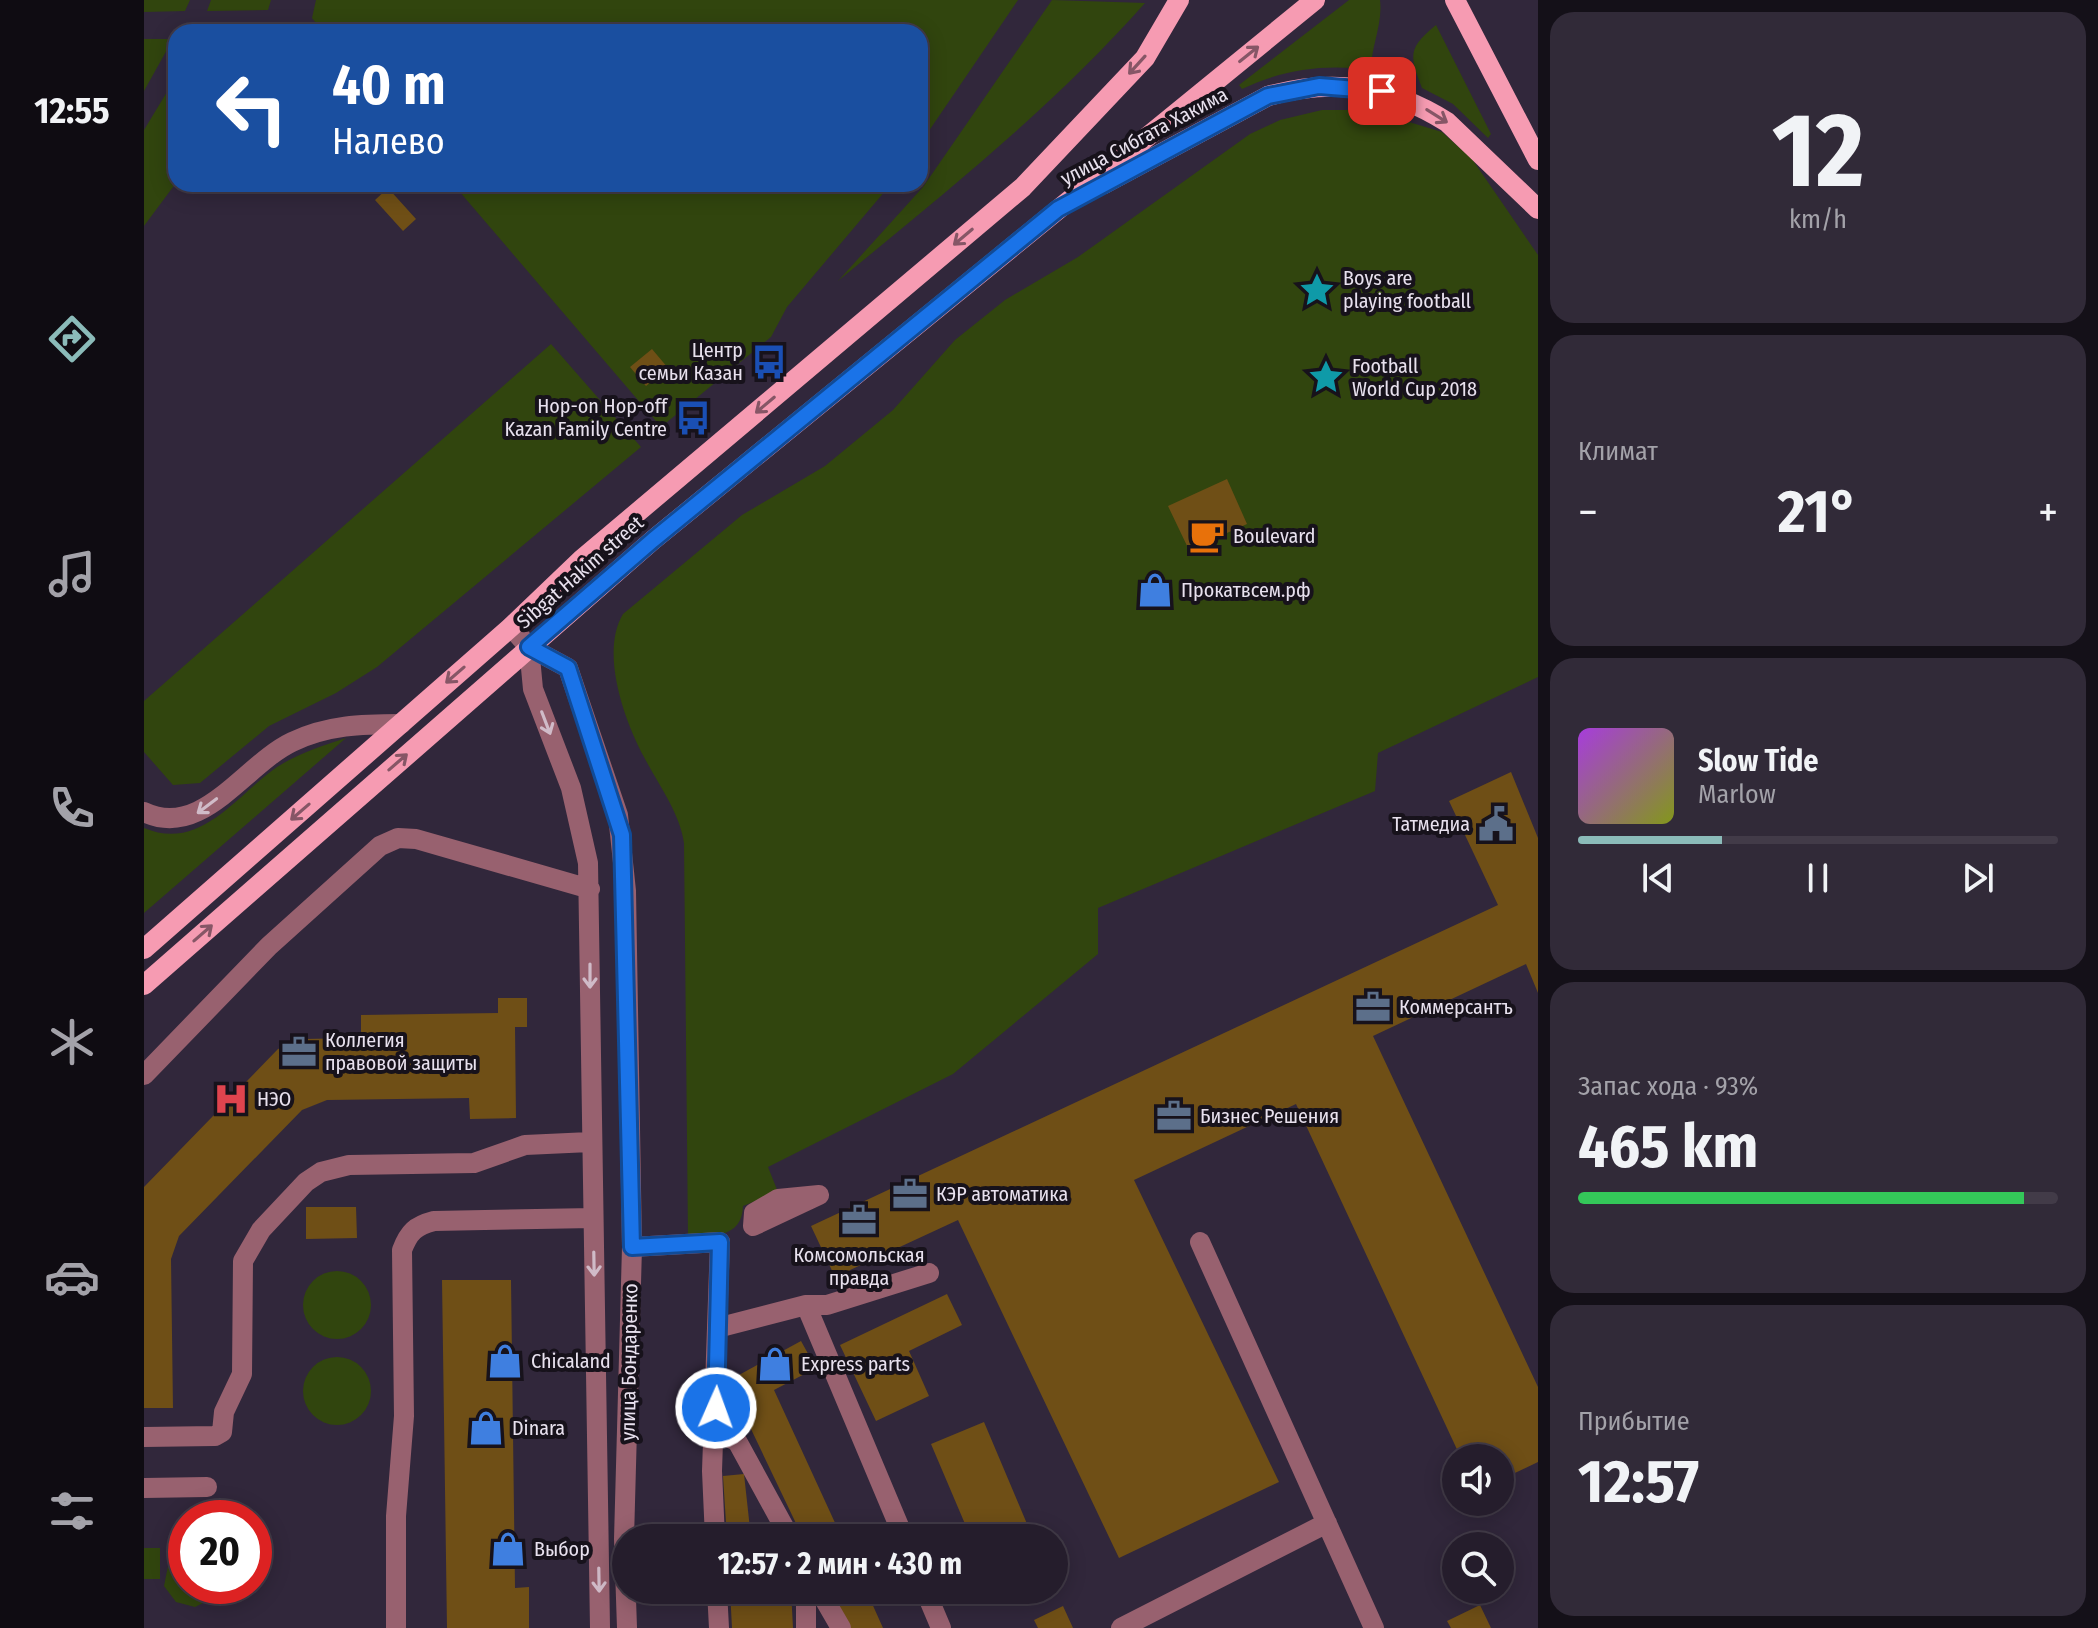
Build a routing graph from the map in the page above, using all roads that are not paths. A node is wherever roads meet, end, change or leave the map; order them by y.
1 (1179, 0) edge
2 (1315, 0) edge
3 (1455, 0) edge
4 (1538, 160) edge
5 (1058, 209) junction
6 (1538, 209) edge
7 (511, 627) junction
8 (529, 647) junction
9 (401, 724) junction
10 (144, 812) edge
11 (590, 889) junction
12 (144, 949) edge
13 (144, 985) edge
14 (144, 1075) edge
15 (590, 1142) junction
16 (593, 1218) junction
17 (1200, 1242) dead end
18 (632, 1247) junction
19 (929, 1273) dead end
20 (806, 1305) junction
21 (717, 1328) junction
22 (714, 1431) junction
23 (144, 1437) edge
24 (207, 1487) dead end
25 (144, 1488) edge
26 (1327, 1523) junction
27 (715, 1524) edge
28 (782, 1524) edge
29 (898, 1524) edge
30 (718, 1604) edge
31 (806, 1604) edge
32 (827, 1604) edge
33 (931, 1604) edge
34 (396, 1628) edge
35 (600, 1628) edge
36 (627, 1628) edge
37 (719, 1628) edge
38 (806, 1628) edge
39 (841, 1628) edge
40 (941, 1628) edge
41 (1121, 1628) edge
42 (1374, 1628) edge

1 -> 7 main road, улица Сибгата Хакима
5 -> 2 main road, улица Сибгата Хакима
3 - 4 main road
5 -> 6 main road, улица Сибгата Хакима
5 - 8 main road, Sibgat Hakim street
7 - 8 street, улица Бондаренко
7 -> 9 main road, Sibgat Hakim street
8 -> 11 street, улица Бондаренко
13 -> 8 main road, Sibgat Hakim street
8 - 18 street, улица Бондаренко
9 -> 10 street
9 -> 12 main road, Sibgat Hakim street
11 - 14 street
11 -> 15 street, улица Бондаренко
15 - 16 street, улица Бондаренко
15 - 23 street
16 - 34 street
16 -> 35 street, улица Бондаренко
17 - 26 street
18 - 21 street
18 - 36 street, улица Бондаренко
19 - 20 street
20 - 21 street
20 - 29 street
21 - 22 street
22 - 27 street
22 - 28 street
24 - 25 street
26 - 41 street
26 - 42 street
30 - 37 street
31 - 38 street
32 - 39 street
33 - 40 street

